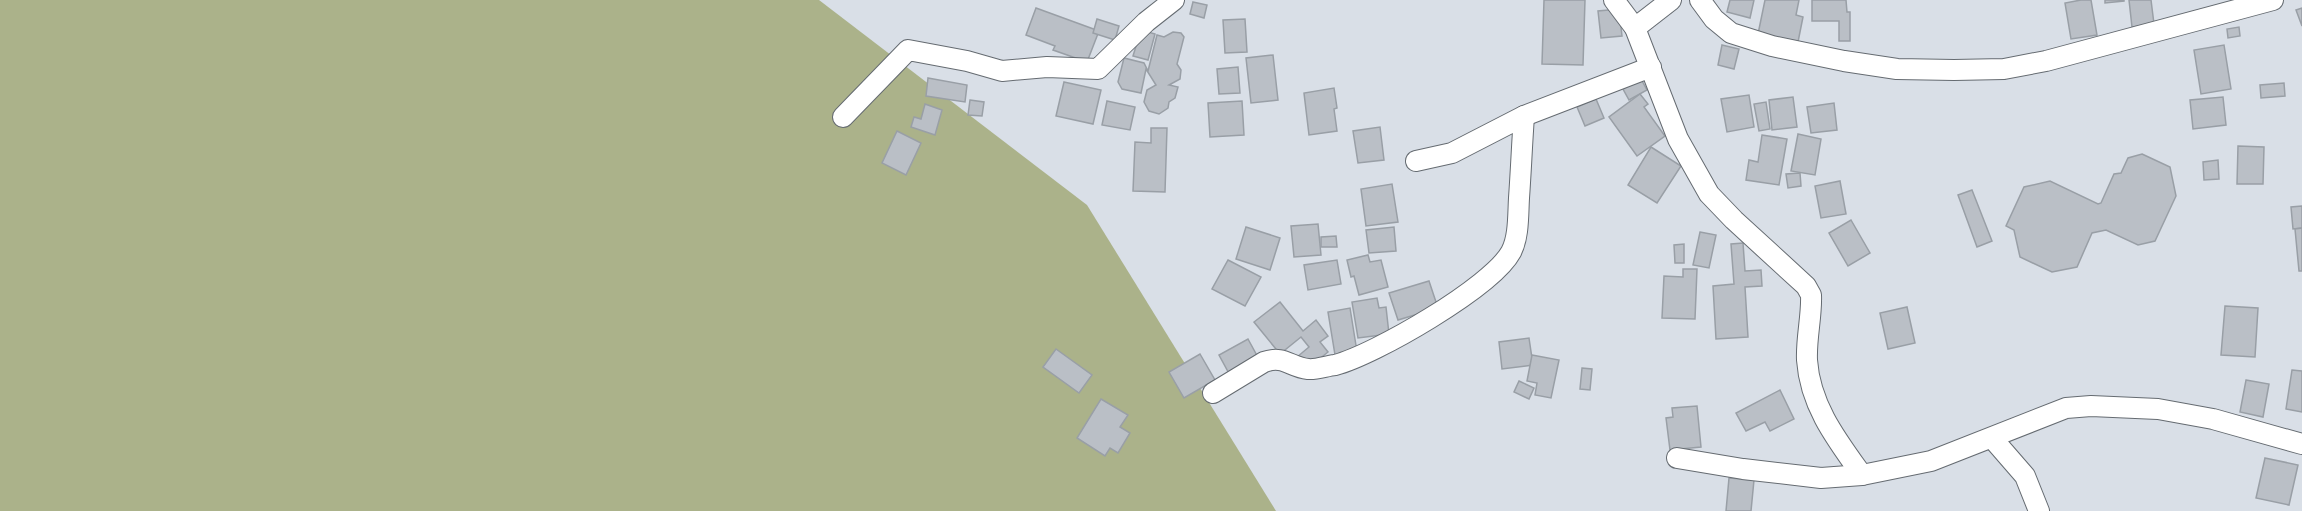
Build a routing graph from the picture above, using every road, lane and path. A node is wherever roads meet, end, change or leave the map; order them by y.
1 (1174, 0) edge
2 (1614, 0) edge
3 (1671, 0) edge
4 (1700, 0) edge
5 (2273, 0) edge
6 (1635, 28) junction
7 (1651, 67) junction
8 (1524, 116) junction
9 (843, 117) dead end
10 (1416, 161) dead end
11 (1213, 393) dead end
12 (1992, 438) junction
13 (2302, 444) edge
14 (1677, 458) dead end
15 (1862, 475) junction
16 (2039, 511) edge

1 - 9 street
2 - 6 street
3 - 6 street
4 - 5 street
6 - 7 street
7 - 8 street
7 - 15 street
8 - 10 street
8 - 11 street
12 - 13 street
12 - 15 street
12 - 16 street
14 - 15 street

